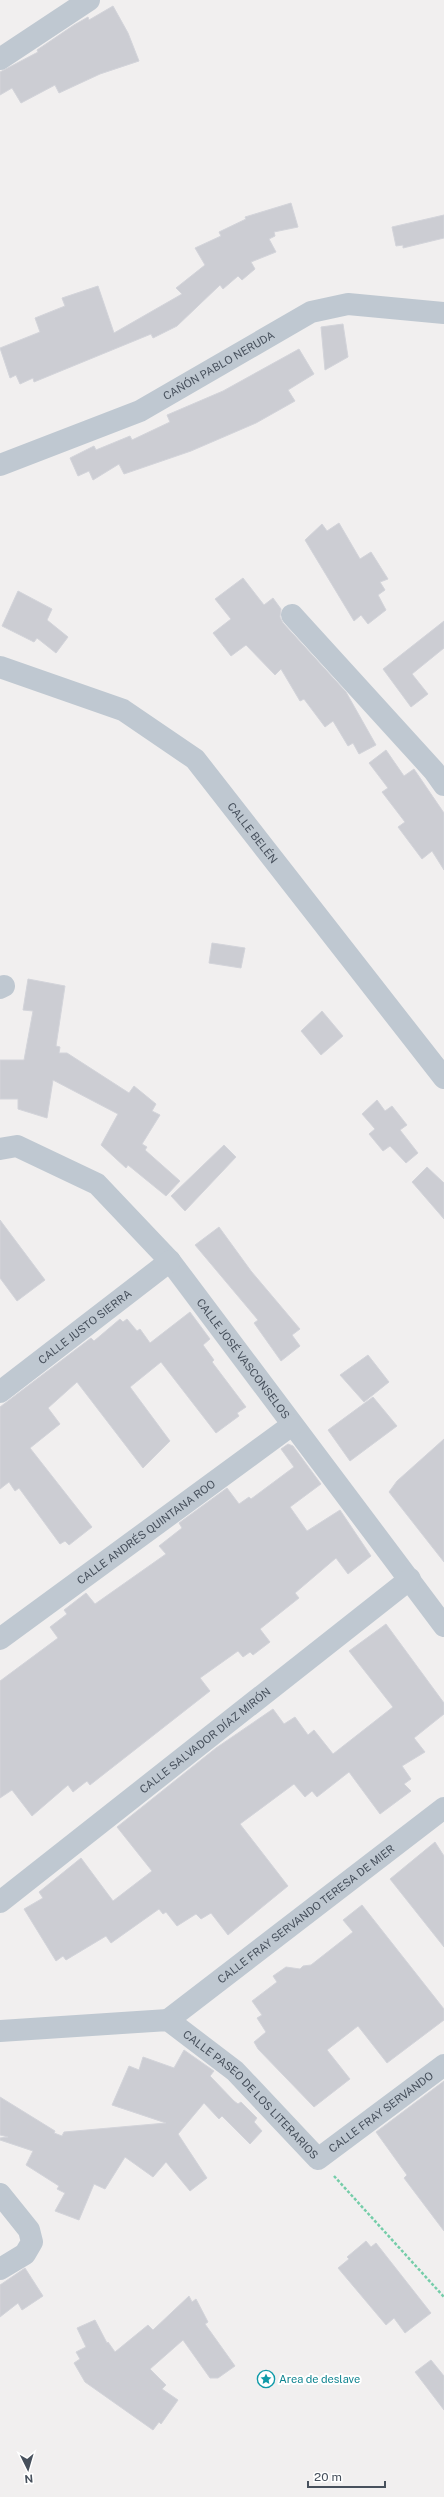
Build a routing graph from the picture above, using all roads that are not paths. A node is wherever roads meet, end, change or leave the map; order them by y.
1 (89, 0) edge
2 (0, 59) edge
3 (444, 313) edge
4 (0, 465) edge
5 (292, 615) dead end
6 (0, 667) edge
7 (441, 773) edge
8 (444, 1078) edge
9 (0, 1149) edge
10 (170, 1260) junction
11 (0, 1392) edge
12 (292, 1425) junction
13 (410, 1579) junction
14 (444, 1626) edge
15 (0, 1639) edge
16 (444, 1808) edge
17 (0, 1902) edge
18 (168, 2020) junction
19 (0, 2030) edge
20 (444, 2065) edge
21 (318, 2159) joint
22 (0, 2194) edge
23 (0, 2269) edge

1 - 2 street
3 - 4 street, CAÑÓN PABLO NERUDA
5 - 7 street
6 - 8 street, CALLE BELÉN
9 - 10 street, CALLE JOSÉ VASCONSELOS
10 - 11 street, CALLE JUSTO SIERRA
10 - 12 street, CALLE JOSÉ VASCONSELOS
12 - 13 street, CALLE JOSÉ VASCONSELOS
12 - 15 street, CALLE ANDRÉS QUINTANA ROO
13 - 14 street, CALLE JOSÉ VASCONSELOS
13 - 17 street, CALLE SALVADOR DÍAZ MIRÓN
16 - 18 street, CALLE FRAY SERVANDO TERESA DE MIER
18 - 19 street
18 - 21 street, CALLE PASEO DE LOS LITERARIOS
20 - 21 street, CALLE FRAY SERVANDO
22 - 23 street

